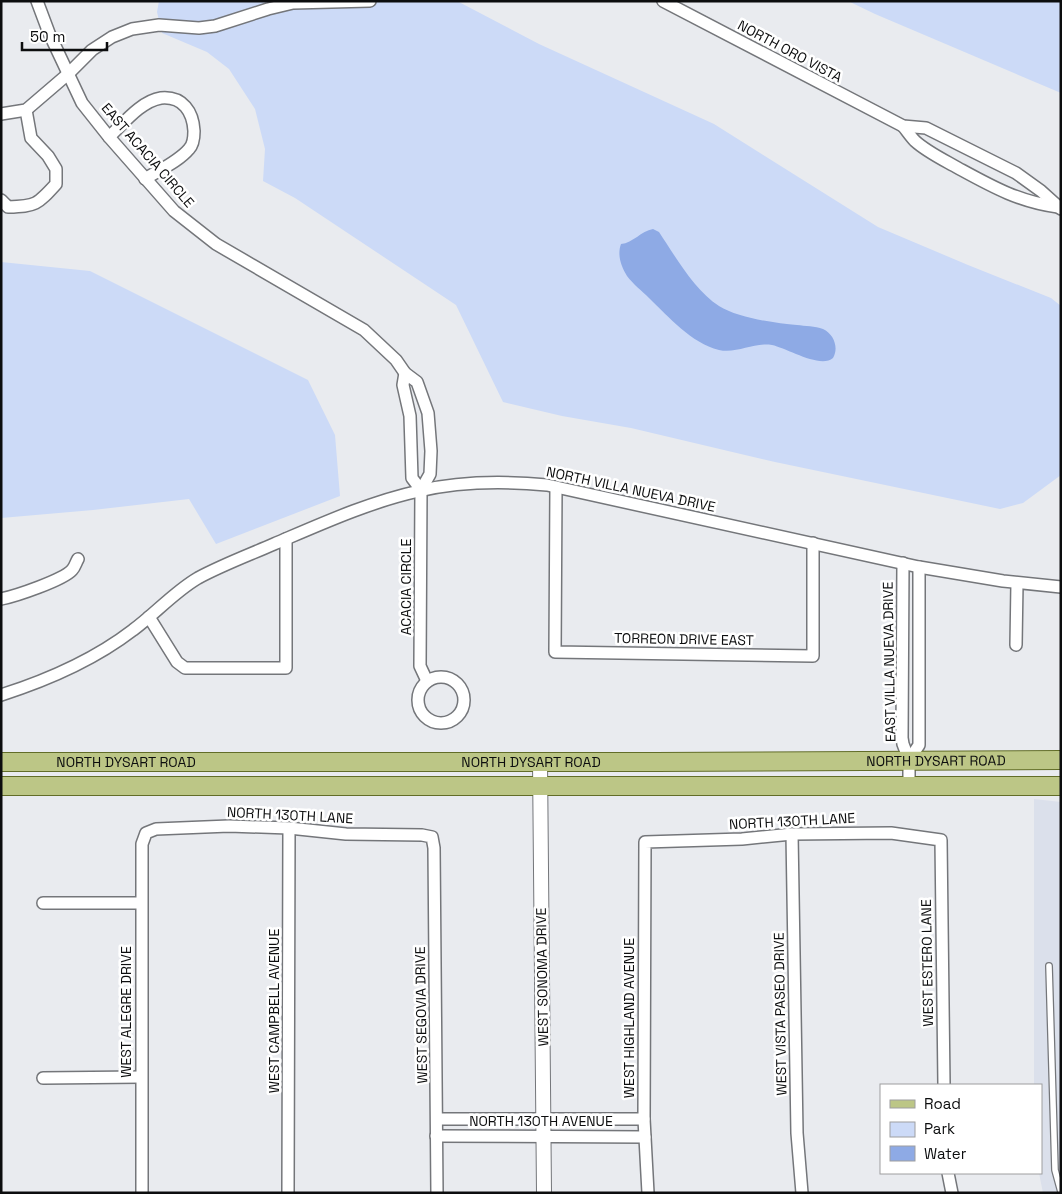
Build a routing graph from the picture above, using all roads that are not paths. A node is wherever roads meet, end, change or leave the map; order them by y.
1 (38, 1) edge
2 (370, 1) edge
3 (663, 1) edge
4 (68, 74) junction
5 (26, 110) junction
6 (1, 114) edge
7 (903, 126) junction
8 (109, 137) junction
9 (145, 178) junction
10 (1, 200) edge
11 (1059, 208) edge
12 (405, 374) junction
13 (556, 487) junction
14 (421, 490) junction
15 (286, 539) junction
16 (812, 543) junction
17 (78, 559) dead end
18 (904, 563) junction
19 (919, 567) junction
20 (1016, 583) junction
21 (1061, 587) edge
22 (1, 599) edge
23 (149, 617) junction
24 (1016, 645) dead end
25 (427, 681) junction
26 (1, 695) edge
27 (909, 760) junction
28 (1061, 760) edge
29 (1, 762) edge
30 (540, 762) junction
31 (541, 785) junction
32 (1, 786) edge
33 (909, 786) junction
34 (1061, 786) edge
35 (290, 828) junction
36 (146, 833) joint
37 (792, 834) junction
38 (432, 837) joint
39 (941, 840) joint
40 (645, 842) joint
41 (43, 903) dead end
42 (141, 903) junction
43 (1049, 966) dead end
44 (141, 1077) junction
45 (43, 1078) dead end
46 (944, 1084) edge
47 (437, 1119) junction
48 (544, 1119) junction
49 (644, 1119) junction
50 (436, 1136) junction
51 (544, 1136) junction
52 (645, 1136) junction
53 (948, 1174) edge
54 (1061, 1192) edge
55 (142, 1193) edge
56 (288, 1193) edge
57 (437, 1193) edge
58 (544, 1193) edge
59 (648, 1193) edge
60 (802, 1193) edge
61 (952, 1193) edge

1 - 4 street, EAST ACACIA CIRCLE
2 - 4 street
3 - 7 street, NORTH ORO VISTA
4 - 5 street
4 - 8 street, EAST ACACIA CIRCLE
5 - 6 street
5 - 10 street
7 - 11 street, NORTH ORO VISTA
7 - 11 street, NORTH ORO VISTA
8 - 9 street, EAST ACACIA CIRCLE
8 - 9 street
9 - 12 street, EAST ACACIA CIRCLE
12 - 14 street
12 - 14 street, EAST ACACIA CIRCLE
13 - 14 street, NORTH VILLA NUEVA DRIVE
13 - 16 street, NORTH VILLA NUEVA DRIVE
13 - 16 street, TORREON DRIVE EAST
14 - 15 street, NORTH VILLA NUEVA DRIVE
14 - 25 street, ACACIA CIRCLE
15 - 23 street, NORTH VILLA NUEVA DRIVE
15 - 23 street
16 - 18 street, NORTH VILLA NUEVA DRIVE
17 - 22 street
18 - 19 street, NORTH VILLA NUEVA DRIVE
18 - 27 street, EAST VILLA NUEVA DRIVE
19 - 20 street, NORTH VILLA NUEVA DRIVE
19 - 27 street, EAST VILLA NUEVA DRIVE
20 - 21 street, NORTH VILLA NUEVA DRIVE
20 - 24 street
23 - 26 street, NORTH VILLA NUEVA DRIVE
25 - 25 street
27 - 28 main road, NORTH DYSART ROAD
27 - 30 main road, NORTH DYSART ROAD
27 - 33 street, EAST VILLA NUEVA DRIVE
29 - 30 main road, NORTH DYSART ROAD
30 - 31 street, WEST SONOMA DRIVE
31 - 32 main road, NORTH DYSART ROAD
31 - 33 main road, NORTH DYSART ROAD
31 - 48 street, WEST SONOMA DRIVE
33 - 34 main road, NORTH DYSART ROAD
35 - 36 street, NORTH 130TH LANE
35 - 38 street, NORTH 130TH LANE
35 - 56 street, WEST CAMPBELL AVENUE
36 - 42 street, WEST ALEGRE DRIVE
37 - 39 street, NORTH 130TH LANE
37 - 40 street, NORTH 130TH LANE
37 - 60 street, WEST VISTA PASEO DRIVE
38 - 47 street, WEST SEGOVIA DRIVE
39 - 46 street, WEST ESTERO LANE
40 - 49 street, WEST HIGHLAND AVENUE
41 - 42 street
42 - 44 street, WEST ALEGRE DRIVE
43 - 54 lane
44 - 45 street
44 - 55 street, WEST ALEGRE DRIVE
47 - 48 street, NORTH 130TH AVENUE
47 - 50 street, WEST SEGOVIA DRIVE
48 - 49 street, NORTH 130TH AVENUE
48 - 51 street, WEST SONOMA DRIVE
49 - 52 street, WEST HIGHLAND AVENUE
50 - 51 street, NORTH 130TH AVENUE
50 - 57 street, WEST SEGOVIA DRIVE
51 - 52 street, NORTH 130TH AVENUE
51 - 58 street, WEST SONOMA DRIVE
52 - 59 street, WEST HIGHLAND AVENUE
53 - 61 street

